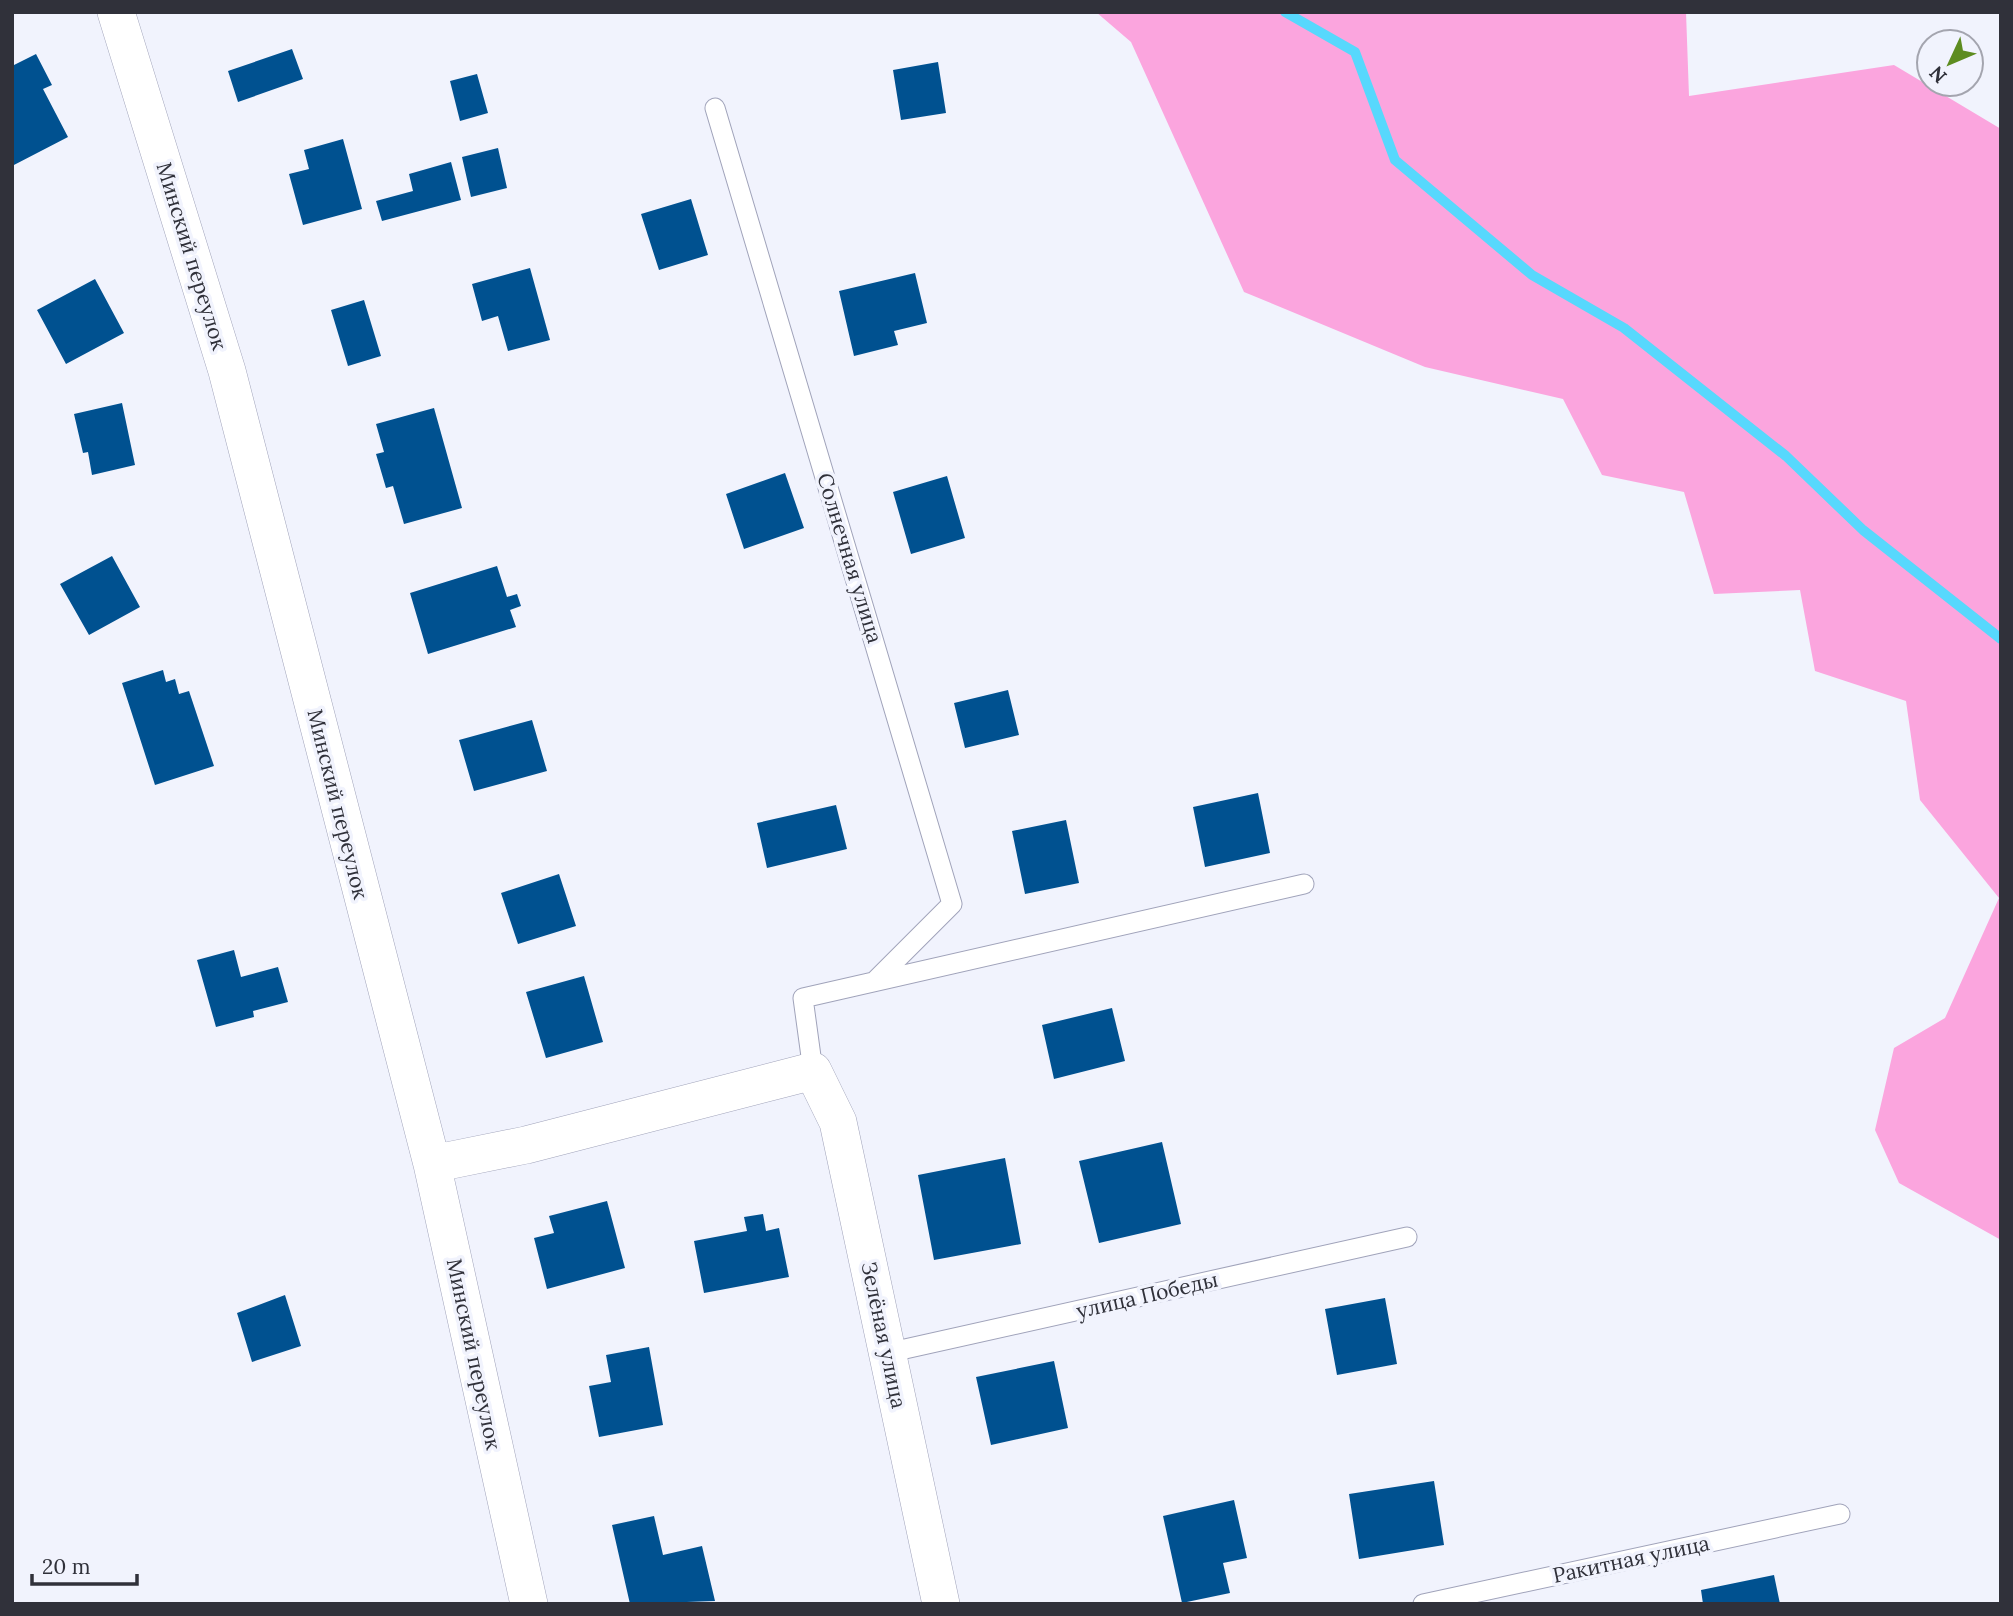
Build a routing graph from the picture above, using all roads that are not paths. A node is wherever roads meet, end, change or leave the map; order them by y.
1 (116, 12) edge
2 (715, 108) dead end
3 (1304, 884) dead end
4 (875, 981) junction
5 (813, 1071) junction
6 (432, 1164) junction
7 (1407, 1237) dead end
8 (887, 1353) junction
9 (1840, 1514) dead end
10 (529, 1604) edge
11 (941, 1604) edge
12 (1423, 1604) edge

1 - 6 street, Минский переулок
2 - 4 lane, Солнечная улица
3 - 4 lane
4 - 5 lane
5 - 6 street
5 - 8 street, Зелёная улица
6 - 10 street, Минский переулок
7 - 8 lane, улица Победы
8 - 11 street, Зелёная улица
9 - 12 lane, Ракитная улица

